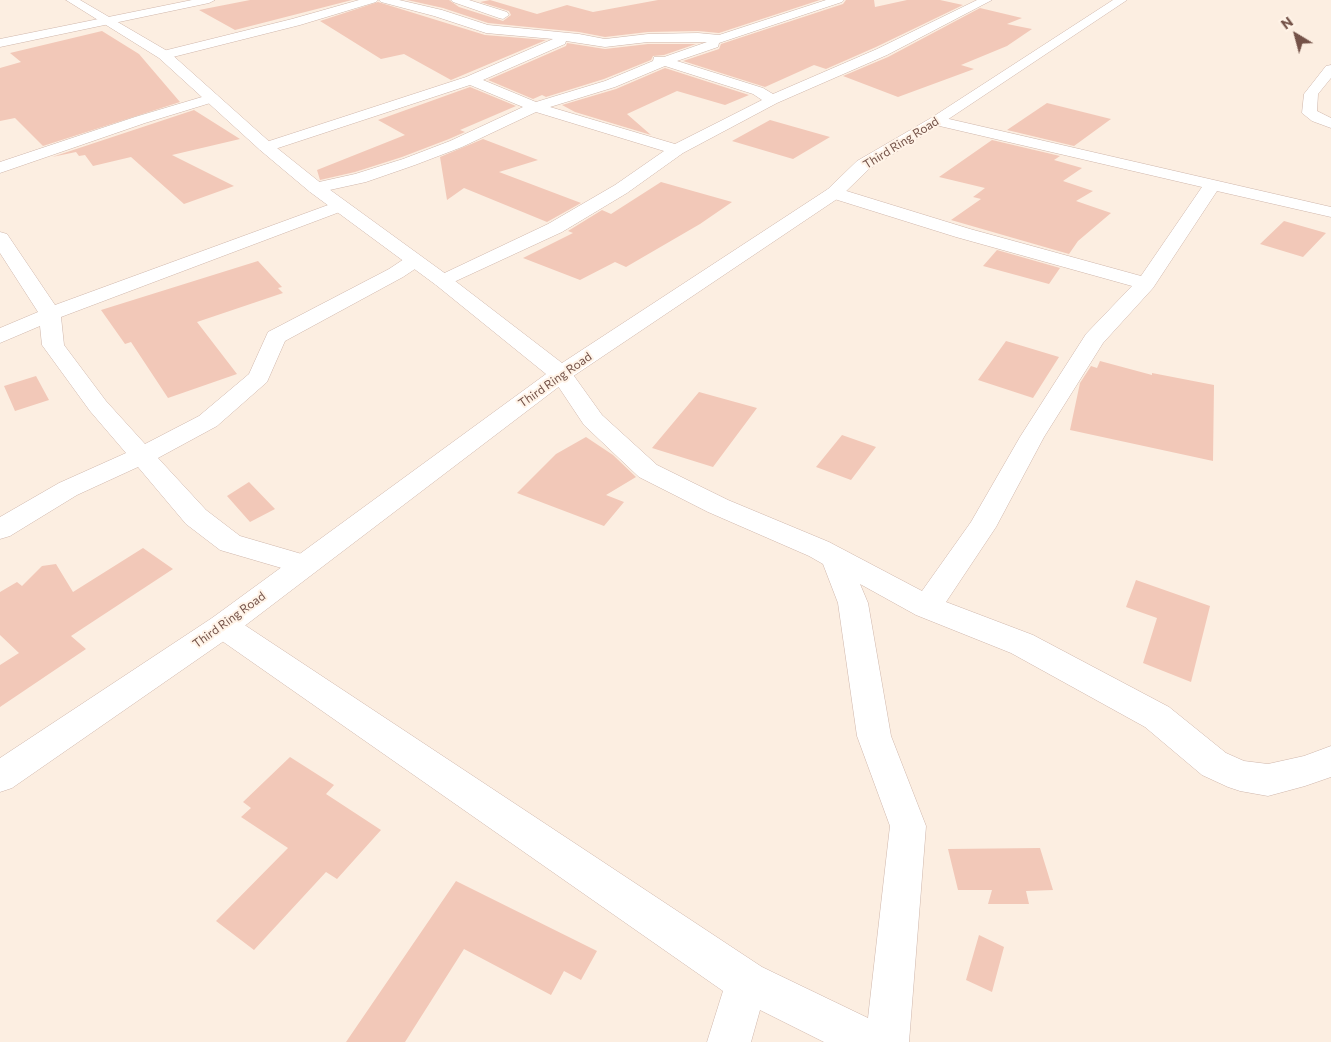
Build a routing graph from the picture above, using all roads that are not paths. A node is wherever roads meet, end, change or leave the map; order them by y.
1 (72, 0) edge
2 (209, 0) edge
3 (372, 0) edge
4 (385, 0) edge
5 (457, 0) edge
6 (838, 0) edge
7 (986, 0) edge
8 (1121, 0) edge
9 (108, 21) junction
10 (733, 36) junction
11 (559, 37) junction
12 (0, 43) edge
13 (605, 43) junction
14 (164, 55) junction
15 (663, 62) junction
16 (1331, 69) edge
17 (471, 80) junction
18 (758, 91) junction
19 (796, 91) junction
20 (212, 98) junction
21 (772, 100) junction
22 (535, 107) junction
23 (936, 121) junction
24 (1331, 123) edge
25 (266, 147) junction
26 (677, 150) junction
27 (0, 168) edge
28 (1212, 185) junction
29 (316, 188) junction
30 (834, 193) junction
31 (339, 206) junction
32 (1331, 212) edge
33 (0, 238) edge
34 (414, 261) junction
35 (443, 281) junction
36 (1146, 284) junction
37 (50, 314) junction
38 (0, 336) edge
39 (561, 374) junction
40 (143, 455) junction
41 (0, 529) edge
42 (835, 558) junction
43 (302, 564) junction
44 (927, 608) junction
45 (223, 626) junction
46 (1331, 761) edge
47 (0, 777) edge
48 (746, 982) junction
49 (728, 1042) edge
50 (870, 1042) edge
51 (887, 1042) edge

1 - 9 street
2 - 9 street
3 - 14 street
4 - 11 street
5 - 11 street
6 - 10 street
7 - 19 street
8 - 23 street, Third Ring Road
9 - 12 street
9 - 14 street
10 - 13 street
10 - 15 street
11 - 13 street
11 - 17 street
13 - 15 street
14 - 20 street
15 - 18 street
15 - 22 street
16 - 24 street
17 - 22 street
17 - 25 street
18 - 19 street
18 - 21 street
19 - 21 street
20 - 25 street
20 - 27 street
21 - 26 street
22 - 26 street
22 - 29 street
23 - 28 street
23 - 30 street, Third Ring Road
25 - 29 street
26 - 35 street
28 - 32 street
28 - 36 street
29 - 31 street
30 - 36 street
30 - 39 street, Third Ring Road
31 - 34 street
31 - 37 street
33 - 37 street
34 - 35 street
34 - 40 street
35 - 39 street
36 - 44 street
37 - 38 street
37 - 40 street
39 - 42 street
39 - 43 street, Third Ring Road
40 - 41 street
40 - 43 street
42 - 44 street
42 - 51 street
43 - 45 street, Third Ring Road
44 - 46 street
45 - 47 street, Third Ring Road
45 - 48 street
48 - 49 street
48 - 50 street

